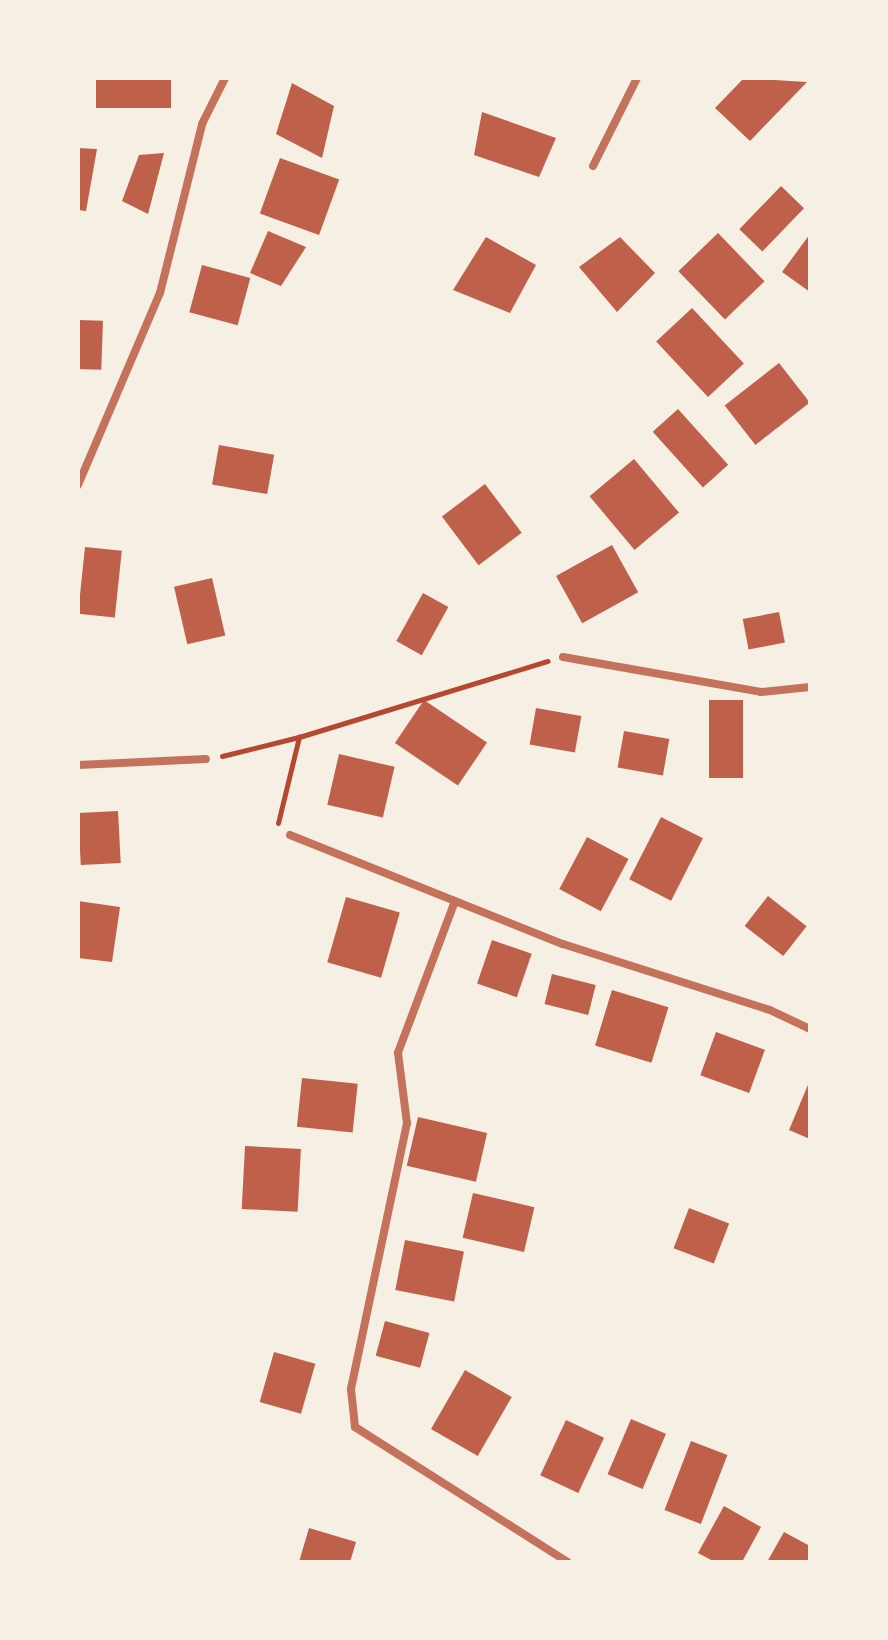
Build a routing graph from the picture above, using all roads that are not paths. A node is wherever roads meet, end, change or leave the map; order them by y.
1 (225, 78) edge
2 (637, 78) edge
3 (593, 166) dead end
4 (78, 485) edge
5 (563, 657) road end
6 (810, 687) edge
7 (206, 759) road end
8 (78, 765) edge
9 (290, 835) road end
10 (455, 901) junction
11 (810, 1029) edge
12 (568, 1562) edge

1 - 4 street
2 - 3 street
5 - 6 street
7 - 8 street
9 - 10 street
10 - 11 street
10 - 12 street

